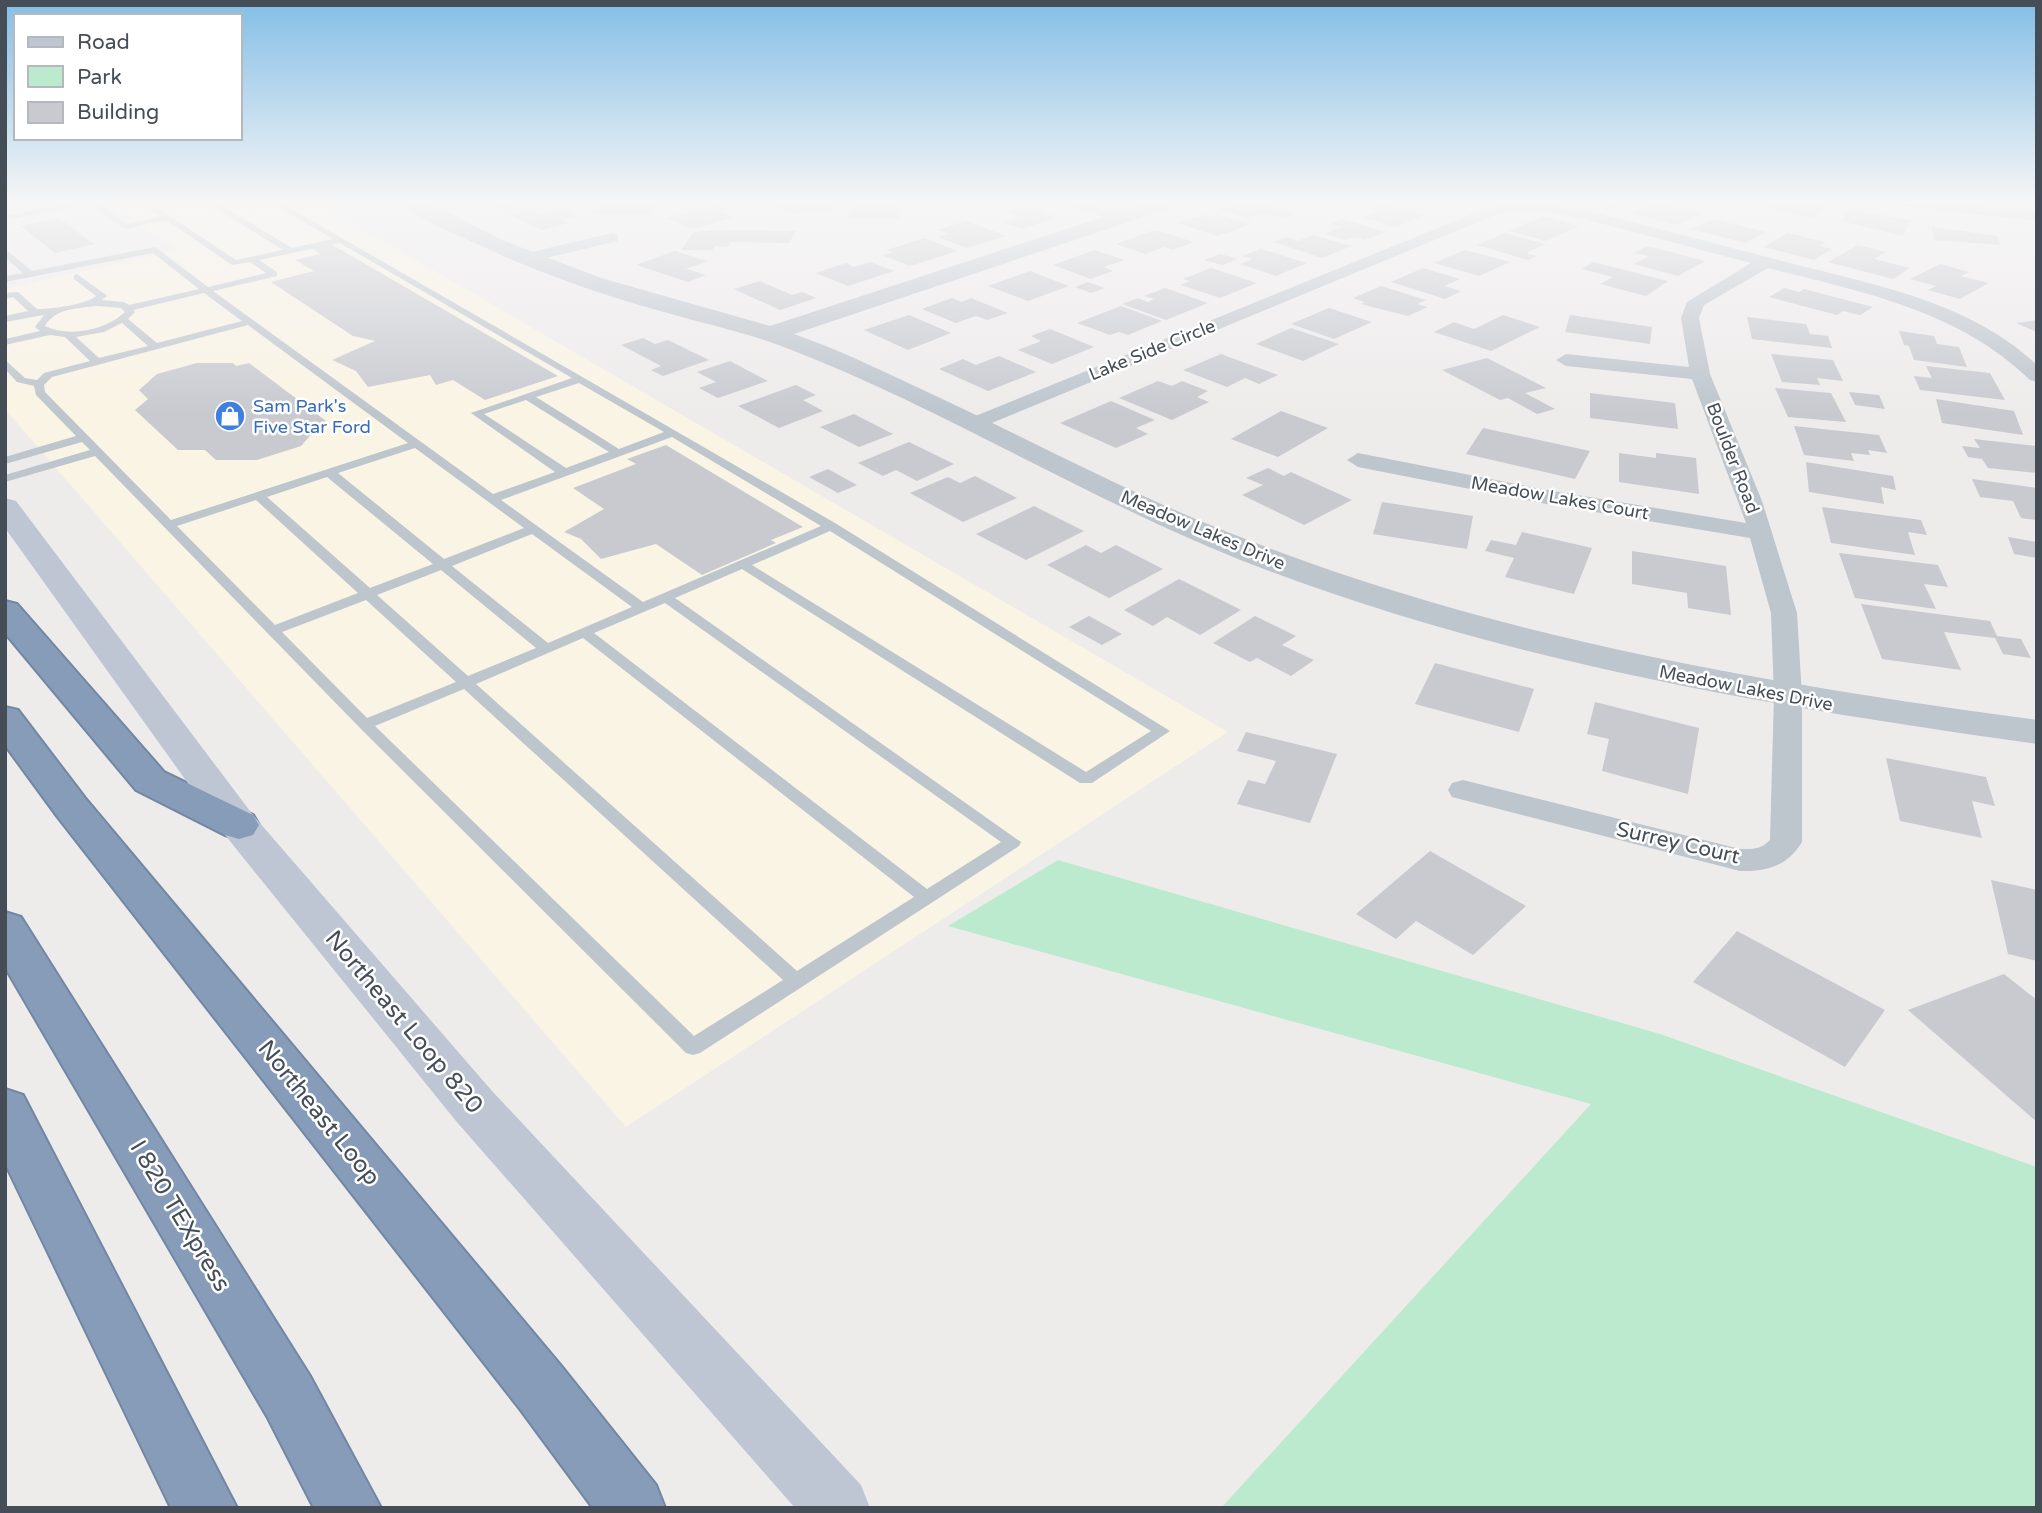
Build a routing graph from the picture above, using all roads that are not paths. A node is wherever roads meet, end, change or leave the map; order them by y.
1 (27, 272) edge
2 (42, 272) edge
3 (183, 272) edge
4 (270, 272) edge
5 (395, 272) edge
6 (556, 272) edge
7 (960, 272) edge
8 (1348, 272) edge
9 (1749, 272) edge
10 (1811, 272) edge
11 (30, 274) junction
12 (77, 277) dead end
13 (5, 279) edge
14 (206, 290) junction
15 (5, 296) edge
16 (92, 303) junction
17 (129, 308) junction
18 (35, 312) junction
19 (55, 312) junction
20 (5, 319) edge
21 (123, 319) junction
22 (250, 322) junction
23 (40, 324) junction
24 (5, 331) edge
25 (48, 332) junction
26 (67, 333) junction
27 (771, 334) junction
28 (5, 342) edge
29 (156, 347) junction
30 (1566, 360) dead end
31 (97, 362) junction
32 (5, 363) edge
33 (1700, 374) junction
34 (2037, 376) edge
35 (580, 379) junction
36 (39, 384) junction
37 (527, 396) junction
38 (975, 423) junction
39 (673, 433) junction
40 (83, 438) junction
41 (415, 444) junction
42 (97, 452) junction
43 (618, 453) junction
44 (1358, 460) dead end
45 (5, 461) edge
46 (329, 472) junction
47 (565, 473) junction
48 (5, 479) edge
49 (258, 495) junction
50 (492, 499) junction
51 (5, 507) edge
52 (168, 525) junction
53 (831, 526) junction
54 (531, 530) junction
55 (1762, 533) junction
56 (442, 565) junction
57 (744, 565) junction
58 (367, 594) junction
59 (668, 599) junction
60 (643, 609) junction
61 (5, 611) edge
62 (273, 631) junction
63 (585, 633) junction
64 (546, 649) junction
65 (466, 684) junction
66 (1788, 696) junction
67 (5, 718) edge
68 (365, 725) junction
69 (2037, 732) edge
70 (1463, 790) dead end
71 (239, 825) junction
72 (926, 897) junction
73 (5, 928) edge
74 (796, 981) junction
75 (5, 1110) edge
76 (205, 1508) edge
77 (349, 1508) edge
78 (633, 1508) edge
79 (838, 1508) edge

1 - 11 lane
2 - 11 lane
3 - 14 lane
4 - 14 lane
5 - 35 lane
6 - 27 street, Meadow Lakes Drive
7 - 27 street
8 - 38 street, Lake Side Circle
9 - 33 street, Boulder Road
10 - 34 street, Lake Side Circle
11 - 13 lane
12 - 16 lane
14 - 17 lane
14 - 22 lane
15 - 18 lane
16 - 17 lane
16 - 19 lane
17 - 21 lane
18 - 19 lane
18 - 20 lane
19 - 23 lane
21 - 26 lane
21 - 29 lane
22 - 29 lane
22 - 41 lane
23 - 24 lane
23 - 25 lane
25 - 26 lane
25 - 28 lane
26 - 31 lane
27 - 38 street, Meadow Lakes Drive
29 - 31 lane
30 - 33 street
31 - 36 lane
32 - 36 lane
33 - 55 street, Boulder Road
35 - 37 lane
35 - 39 lane
36 - 40 lane
37 - 43 lane
37 - 47 lane
38 - 66 street, Meadow Lakes Drive
39 - 43 lane
39 - 53 lane
40 - 42 lane
40 - 45 lane
41 - 46 lane
41 - 50 lane
42 - 48 lane
42 - 52 lane
43 - 47 lane
44 - 55 street, Meadow Lakes Court
46 - 49 lane
46 - 56 lane
47 - 50 lane
49 - 52 lane
49 - 58 lane
50 - 54 lane
51 - 71 main road, Northeast Loop 820
52 - 62 lane
53 - 57 lane
53 - 57 lane
54 - 56 lane
54 - 60 lane
55 - 66 street, Boulder Road
56 - 58 lane
56 - 64 lane
57 - 59 lane
58 - 62 lane
58 - 65 lane
59 - 60 lane
59 - 72 lane
60 - 63 lane
61 - 71 highway
62 - 68 lane
63 - 64 lane
63 - 72 lane
64 - 65 lane
65 - 68 lane
65 - 74 lane
66 - 69 street, Meadow Lakes Drive
66 - 70 street, Surrey Court
67 - 78 highway, Northeast Loop
68 - 74 lane
71 - 79 main road, Northeast Loop 820
72 - 74 lane
73 - 77 highway, I 820 TEXpress
75 - 76 highway

